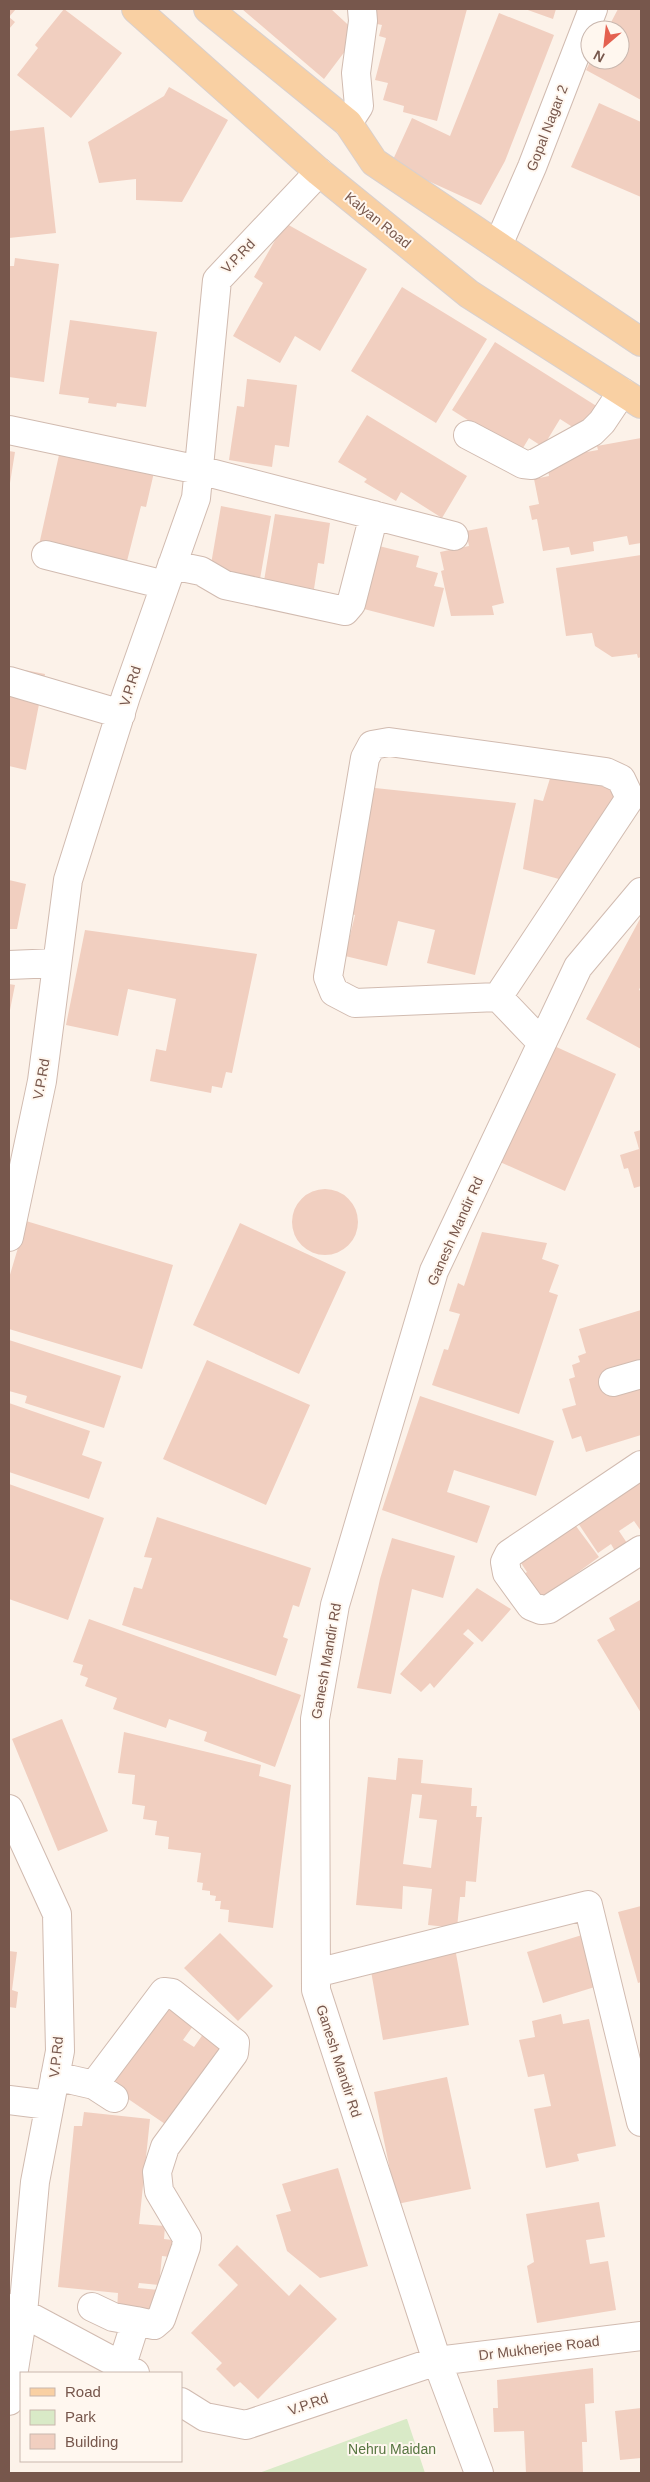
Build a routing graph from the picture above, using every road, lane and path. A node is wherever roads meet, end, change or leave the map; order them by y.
1 (136, 9) edge
2 (208, 9) edge
3 (362, 9) edge
4 (593, 9) edge
5 (348, 123) junction
6 (318, 172) junction
7 (495, 244) junction
8 (641, 342) edge
9 (632, 398) edge
10 (9, 430) edge
11 (468, 434) dead end
12 (199, 470) junction
13 (374, 516) junction
14 (454, 536) dead end
15 (46, 555) dead end
16 (169, 575) junction
17 (9, 681) edge
18 (121, 714) junction
19 (641, 892) edge
20 (57, 963) junction
21 (9, 965) edge
22 (498, 997) junction
23 (542, 1043) junction
24 (9, 1237) edge
25 (641, 1374) edge
26 (613, 1382) dead end
27 (641, 1466) edge
28 (641, 1550) edge
29 (9, 1809) edge
30 (316, 1974) junction
31 (55, 2076) junction
32 (9, 2100) edge
33 (49, 2105) junction
34 (641, 2122) edge
35 (92, 2307) dead end
36 (16, 2310) edge
37 (136, 2321) junction
38 (641, 2336) edge
39 (437, 2361) junction
40 (129, 2369) edge
41 (9, 2401) edge
42 (182, 2403) edge
43 (479, 2473) edge

1 - 6 main road, Kalyan Road
2 - 5 main road
3 - 5 street
4 - 7 street, Gopal Nagar 2
5 - 7 main road
6 - 9 main road, Kalyan Road
6 - 12 street, V.P.Rd
7 - 8 main road
9 - 11 street
10 - 12 street
12 - 13 street
12 - 16 street, V.P.Rd
13 - 14 street
13 - 16 street
15 - 16 street
16 - 18 street, V.P.Rd
17 - 18 street
18 - 20 street, V.P.Rd
19 - 23 street, Ganesh Mandir Rd
20 - 21 street
20 - 24 street, V.P.Rd
22 - 22 street
22 - 23 street
23 - 30 street, Ganesh Mandir Rd
25 - 26 street
27 - 28 street
29 - 31 street, V.P.Rd
30 - 34 street
30 - 39 street, Ganesh Mandir Rd
31 - 33 street, V.P.Rd
31 - 37 street
32 - 33 street
33 - 36 street, V.P.Rd
35 - 37 street
36 - 40 street
36 - 41 street, V.P.Rd
37 - 40 street
38 - 39 street, Dr Mukherjee Road
39 - 42 street, V.P.Rd
39 - 43 street, Ganesh Mandir Rd

